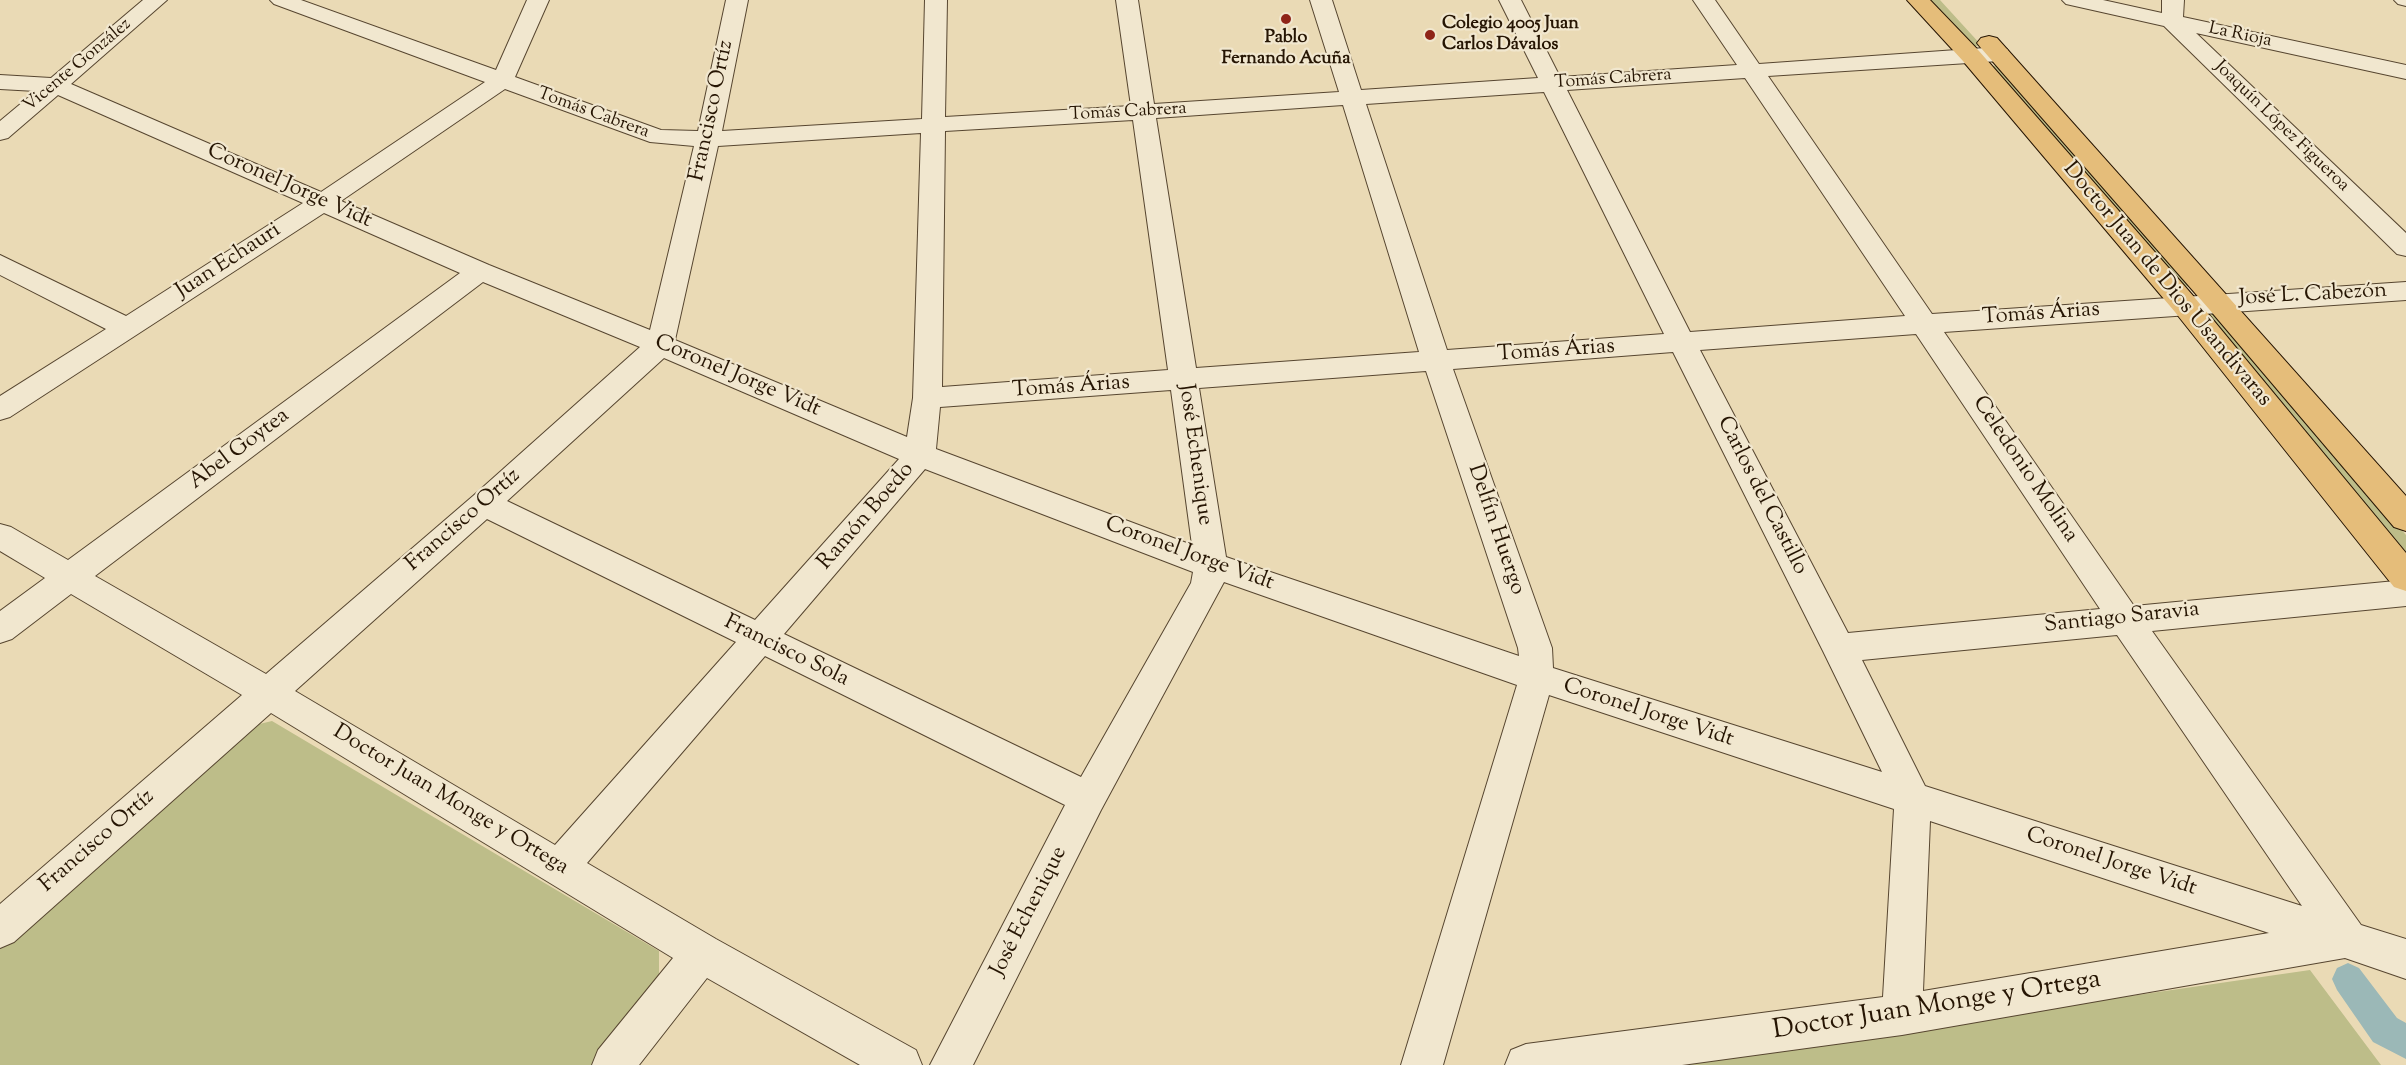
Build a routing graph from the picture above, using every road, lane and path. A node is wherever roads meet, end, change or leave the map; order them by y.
1 (156, 0) edge
2 (281, 0) edge
3 (538, 0) edge
4 (737, 0) edge
5 (936, 0) edge
6 (1127, 0) edge
7 (1321, 0) edge
8 (1510, 0) edge
9 (1704, 0) edge
10 (1918, 0) edge
11 (1949, 0) edge
12 (2073, 0) edge
13 (2173, 11) edge
14 (1999, 54) junction
15 (1971, 56) junction
16 (1753, 70) junction
17 (2406, 72) edge
18 (502, 81) junction
19 (0, 82) edge
20 (1553, 84) junction
21 (54, 85) junction
22 (1353, 98) junction
23 (1143, 112) junction
24 (933, 124) junction
25 (0, 133) edge
26 (708, 139) junction
27 (323, 202) junction
28 (2406, 248) edge
29 (0, 264) edge
30 (480, 271) junction
31 (2406, 291) edge
32 (2219, 302) junction
33 (2185, 305) junction
34 (1924, 323) junction
35 (127, 328) junction
36 (1682, 343) junction
37 (660, 345) junction
38 (1436, 360) junction
39 (1183, 380) junction
40 (927, 398) junction
41 (0, 410) edge
42 (920, 455) junction
43 (484, 504) junction
44 (2406, 518) edge
45 (0, 536) edge
46 (1211, 565) junction
47 (2406, 577) edge
48 (69, 578) junction
49 (2406, 593) edge
50 (2125, 619) junction
51 (0, 629) edge
52 (759, 639) junction
53 (1839, 648) junction
54 (1537, 677) junction
55 (268, 693) junction
56 (1088, 798) junction
57 (1913, 799) junction
58 (561, 867) junction
59 (0, 929) edge
60 (2347, 939) junction
61 (702, 954) junction
62 (2406, 959) edge
63 (1902, 1016) junction
64 (613, 1065) edge
65 (901, 1065) edge
66 (951, 1065) edge
67 (1422, 1065) edge
68 (1526, 1065) edge

1 - 21 street, Vicente González
2 - 18 street, Tomás Cabrera
3 - 18 street
4 - 26 street, Francisco Ortíz
5 - 24 street, Ramón Boedo
6 - 23 street, José Echenique
7 - 22 street, Delfín Huergo
8 - 20 street, Carlos del Castillo
9 - 16 street, Celedonio Molina
10 - 15 main road, Doctor Juan de Dios Usandivaras
11 - 14 main road, Doctor Juan de Dios Usandivaras
12 - 13 street, La Rioja
13 - 17 street, La Rioja
13 - 28 street, Joaquín López Figueroa
14 - 15 street, Tomás Cabrera
14 - 32 main road, Doctor Juan de Dios Usandivaras
15 - 16 street, Tomás Cabrera
15 - 33 main road, Doctor Juan de Dios Usandivaras
16 - 20 street, Tomás Cabrera
16 - 34 street, Celedonio Molina
18 - 26 street, Tomás Cabrera
18 - 27 street, Juan Echauri
19 - 21 street, Coronel Jorge Vidt
20 - 22 street, Tomás Cabrera
20 - 36 street, Carlos del Castillo
21 - 25 street, Vicente González
21 - 27 street, Coronel Jorge Vidt
22 - 23 street, Tomás Cabrera
22 - 38 street, Delfín Huergo
23 - 24 street, Tomás Cabrera
23 - 39 street, José Echenique
24 - 26 street, Tomás Cabrera
24 - 40 street, Ramón Boedo
26 - 37 street, Francisco Ortíz
27 - 30 street, Coronel Jorge Vidt
27 - 35 street, Juan Echauri
29 - 35 street
30 - 37 street, Coronel Jorge Vidt
30 - 48 street, Abel Goytea
31 - 32 street, José L. Cabezón
32 - 33 street, José L. Cabezón
32 - 44 main road, Doctor Juan de Dios Usandivaras
33 - 34 street, Tomás Árias
33 - 47 main road, Doctor Juan de Dios Usandivaras
34 - 36 street, Tomás Árias
34 - 50 street, Celedonio Molina
35 - 41 street, Juan Echauri
36 - 38 street, Tomás Árias
36 - 53 street, Carlos del Castillo
37 - 42 street, Coronel Jorge Vidt
37 - 43 street, Francisco Ortíz
38 - 39 street, Tomás Árias
38 - 54 street, Delfín Huergo
39 - 40 street, Tomás Árias
39 - 46 street, José Echenique
40 - 42 street, Ramón Boedo
42 - 46 street, Coronel Jorge Vidt
42 - 52 street, Ramón Boedo
43 - 52 street, Francisco Sola
43 - 55 street, Francisco Ortíz
45 - 48 street, Doctor Juan Monge y Ortega
46 - 54 street, Coronel Jorge Vidt
46 - 56 street, José Echenique
48 - 51 street, Abel Goytea
48 - 55 street, Doctor Juan Monge y Ortega
49 - 50 street, Santiago Saravia
50 - 53 street, Santiago Saravia
50 - 60 street, Celedonio Molina
52 - 56 street, Francisco Sola
52 - 58 street, Ramón Boedo
53 - 57 street, Carlos del Castillo
54 - 57 street, Coronel Jorge Vidt
54 - 67 street, Delfín Huergo
55 - 58 street, Doctor Juan Monge y Ortega
55 - 59 street, Francisco Ortíz
56 - 66 street, José Echenique
57 - 60 street, Coronel Jorge Vidt
57 - 63 street, Carlos del Castillo
58 - 61 street, Doctor Juan Monge y Ortega
60 - 62 street, Coronel Jorge Vidt
60 - 63 street, Doctor Juan Monge y Ortega
61 - 64 street
61 - 65 street, Doctor Juan Monge y Ortega
63 - 68 street, Doctor Juan Monge y Ortega

